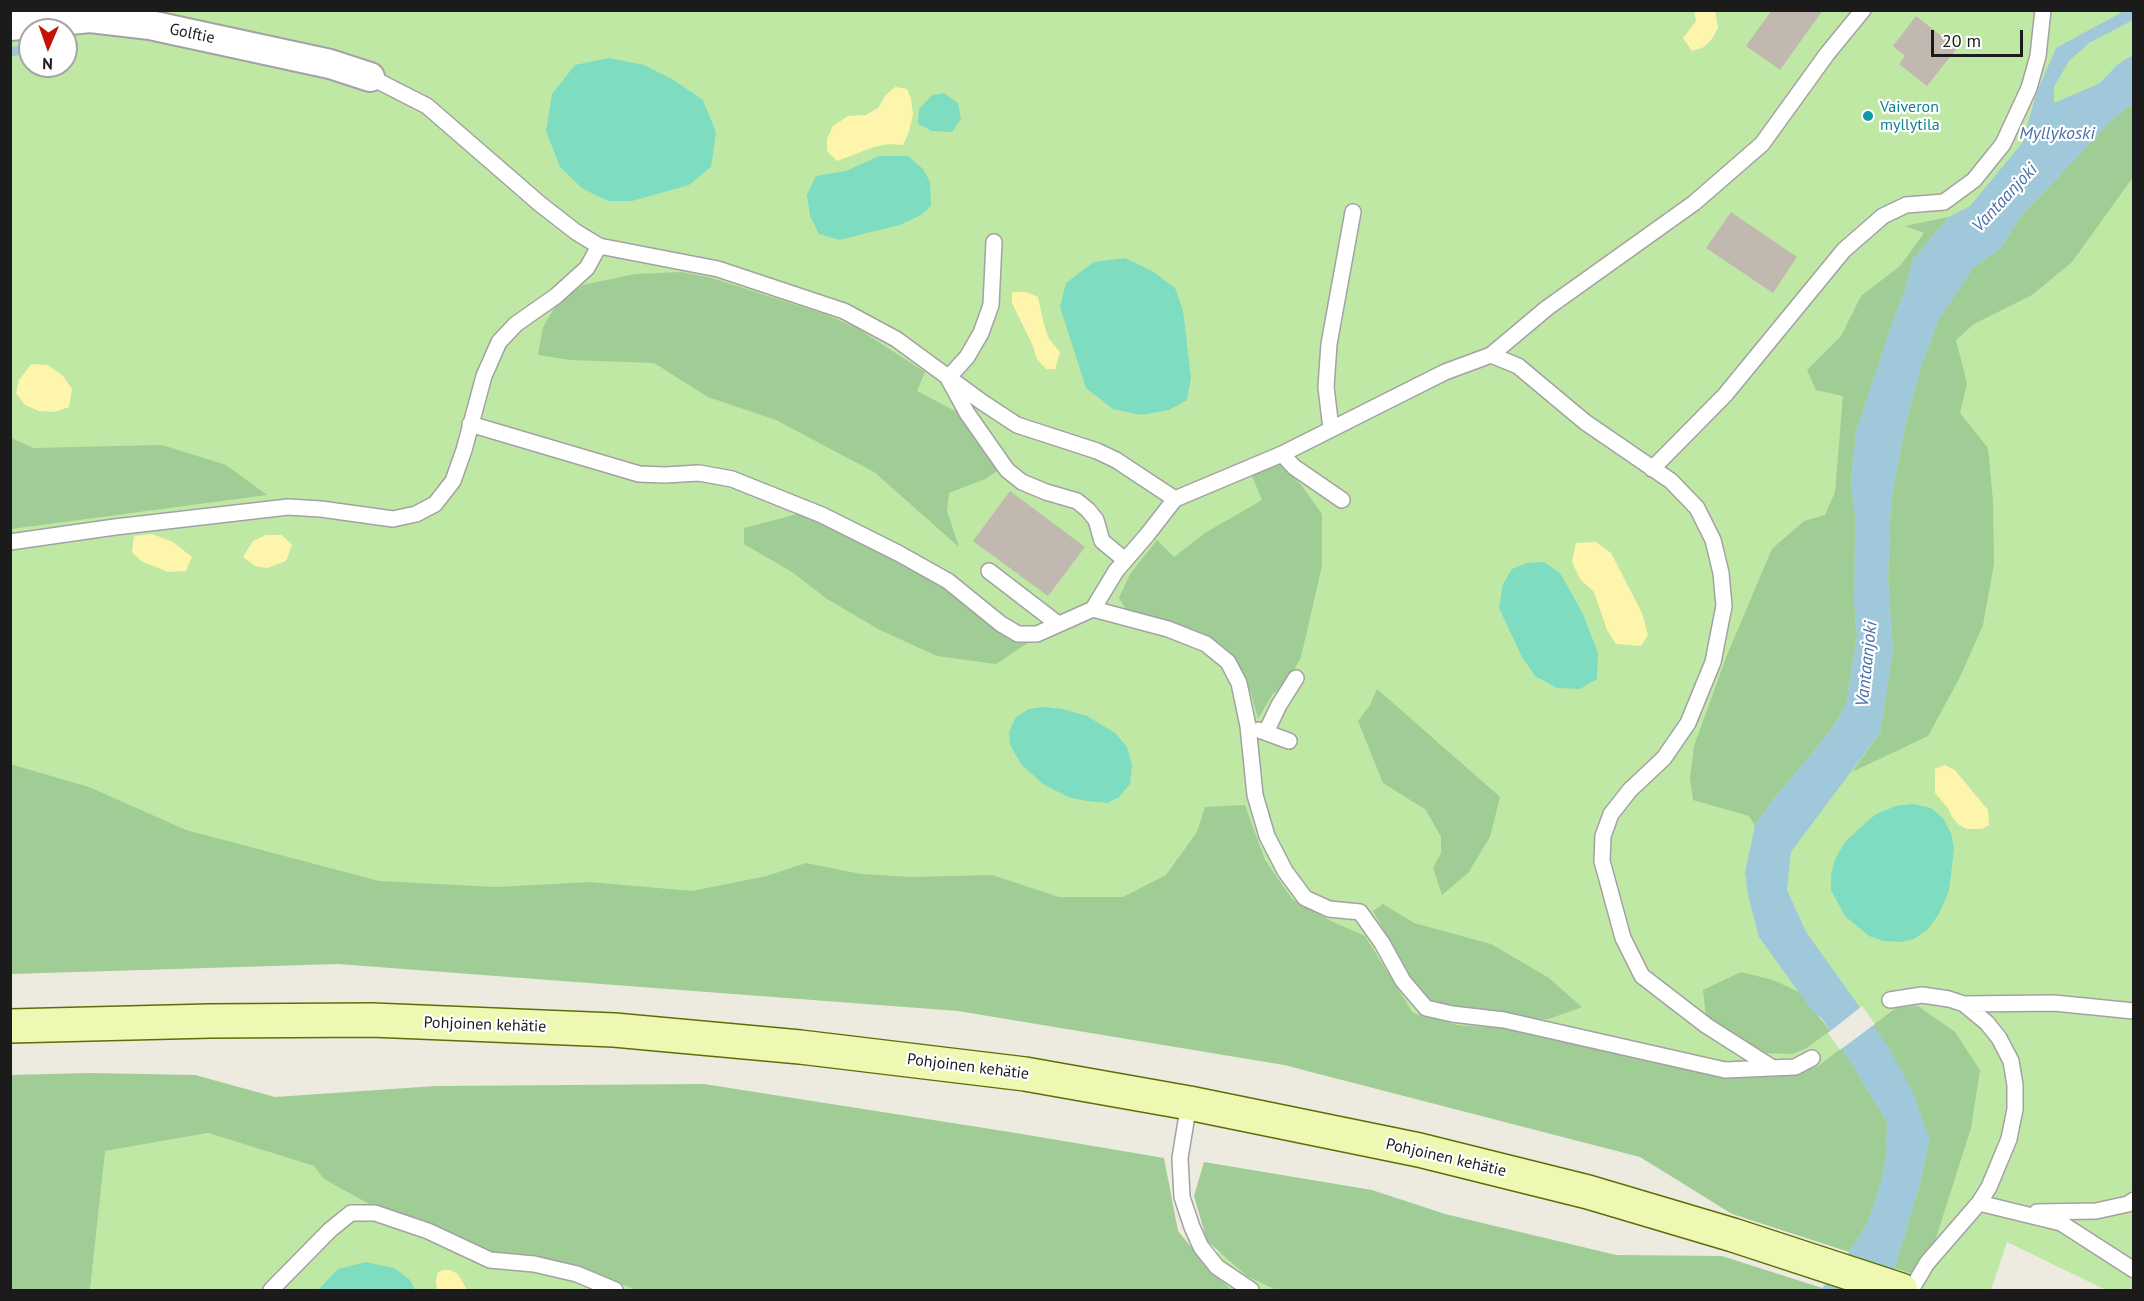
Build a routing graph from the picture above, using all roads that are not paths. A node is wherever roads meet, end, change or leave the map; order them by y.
1 (1863, 10) edge
2 (2043, 10) edge
3 (10, 27) edge
4 (370, 77) joint
5 (1353, 212) dead end
6 (994, 242) dead end
7 (598, 246) junction
8 (1491, 355) junction
9 (948, 378) junction
10 (470, 424) junction
11 (1331, 429) junction
12 (1281, 454) junction
13 (1652, 469) junction
14 (1175, 499) junction
15 (1342, 500) dead end
16 (10, 542) edge
17 (1125, 560) junction
18 (989, 571) dead end
19 (1093, 609) junction
20 (1058, 624) junction
21 (1296, 678) dead end
22 (1248, 726) junction
23 (1266, 732) junction
24 (1289, 741) dead end
25 (1890, 1000) dead end
26 (1964, 1004) junction
27 (2133, 1011) edge
28 (10, 1026) edge
29 (1812, 1058) dead end
30 (1773, 1068) junction
31 (1189, 1103) junction
32 (2133, 1200) edge
33 (1979, 1203) junction
34 (2019, 1212) junction
35 (2133, 1270) edge
36 (272, 1290) edge
37 (615, 1290) edge
38 (1251, 1290) edge
39 (1901, 1290) edge
40 (1911, 1290) edge

1 - 8 lane
2 - 13 lane
3 - 4 street, Golftie
4 - 7 lane
5 - 11 lane
6 - 9 lane
7 - 9 lane
7 - 10 lane
8 - 11 lane
8 - 13 lane
9 - 14 lane
9 - 17 lane
10 - 16 lane
10 - 20 lane
11 - 12 lane
12 - 14 lane
12 - 15 lane
13 - 30 lane
14 - 17 lane
17 - 19 lane
18 - 20 lane
19 - 20 lane
19 - 22 lane
21 - 23 lane
22 - 23 lane
22 - 30 lane
23 - 24 lane
25 - 26 lane
26 - 27 lane
26 - 33 lane
28 - 31 main road, Pohjoinen kehätie
29 - 30 lane
31 - 38 lane
31 - 39 main road, Pohjoinen kehätie
32 - 34 lane
33 - 34 lane
33 - 40 lane
34 - 35 lane
36 - 37 lane

